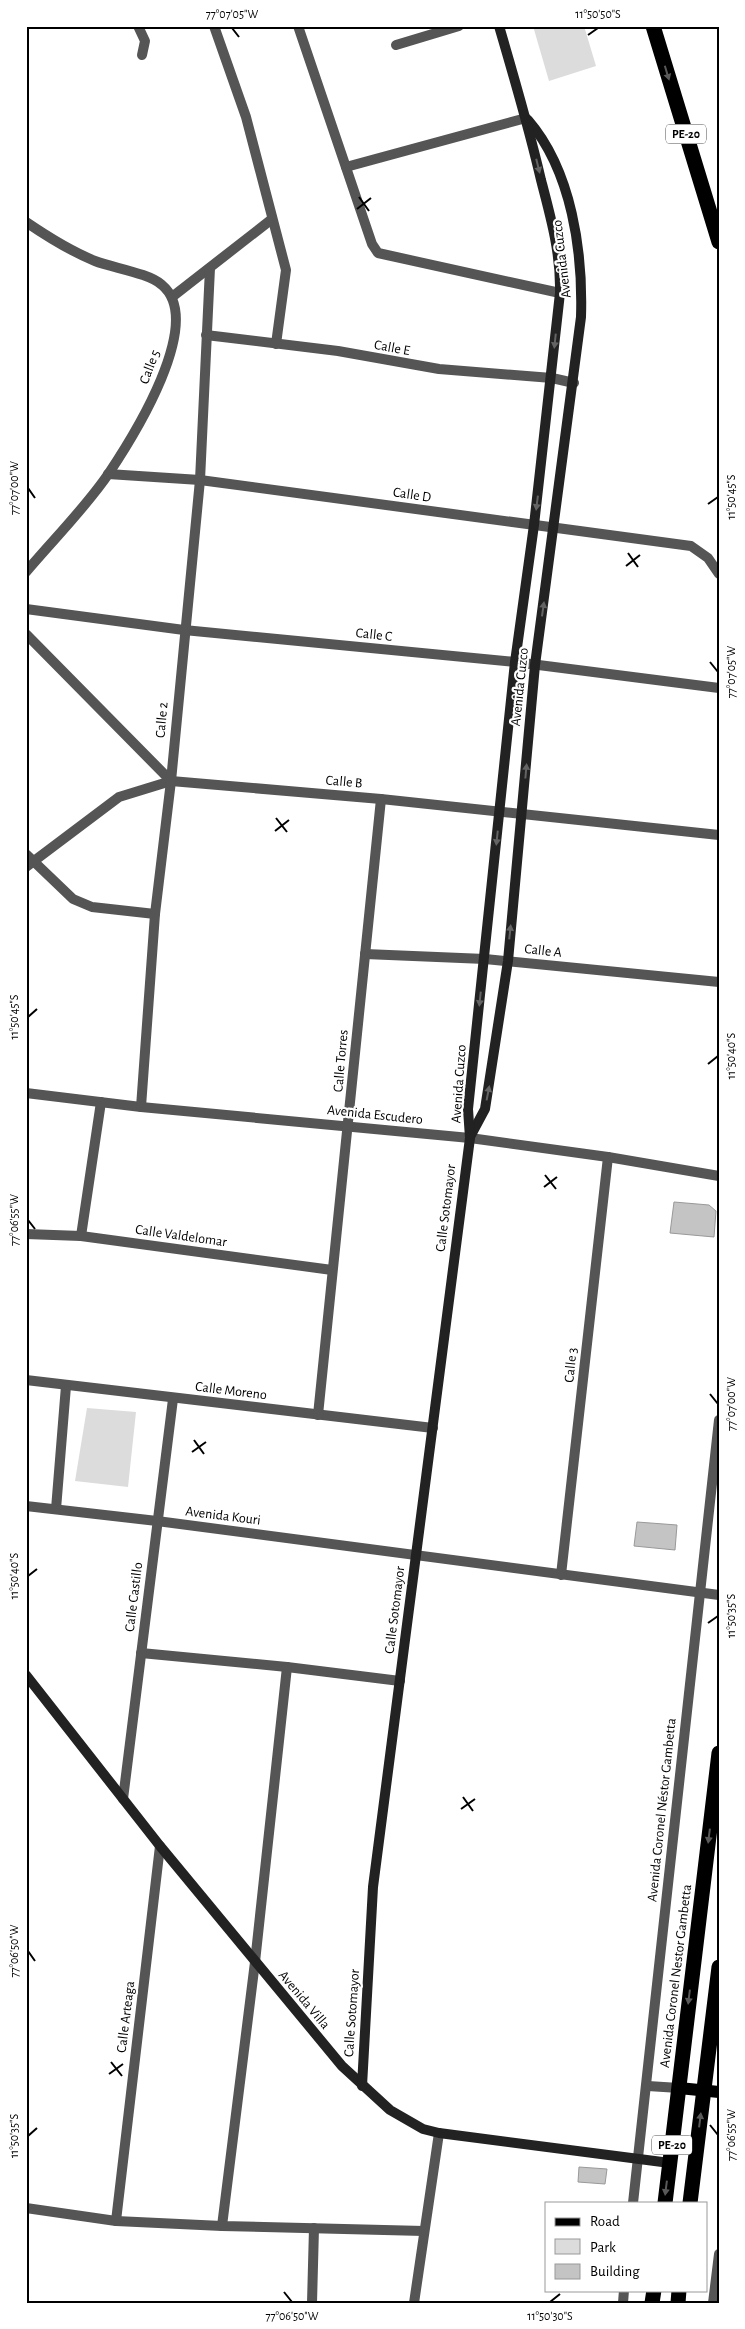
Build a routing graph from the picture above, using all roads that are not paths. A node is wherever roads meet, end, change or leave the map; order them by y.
1 (138, 26) edge
2 (214, 26) edge
3 (298, 26) edge
4 (459, 26) edge
5 (499, 26) edge
6 (653, 26) edge
7 (396, 45) dead end
8 (142, 55) dead end
9 (526, 118) junction
10 (346, 167) junction
11 (272, 219) junction
12 (26, 222) edge
13 (719, 242) edge
14 (210, 268) junction
15 (560, 292) junction
16 (172, 297) junction
17 (206, 335) junction
18 (276, 344) junction
19 (552, 378) junction
20 (574, 383) junction
21 (108, 474) junction
22 (200, 480) junction
23 (534, 525) junction
24 (555, 528) junction
25 (26, 572) edge
26 (719, 574) edge
27 (26, 609) edge
28 (184, 630) junction
29 (26, 634) edge
30 (515, 662) junction
31 (535, 665) junction
32 (719, 688) edge
33 (171, 781) junction
34 (381, 799) junction
35 (500, 811) junction
36 (522, 815) junction
37 (719, 835) edge
38 (28, 861) edge
39 (154, 914) junction
40 (365, 954) junction
41 (485, 959) junction
42 (508, 961) junction
43 (719, 982) edge
44 (26, 1093) edge
45 (101, 1102) junction
46 (141, 1107) junction
47 (349, 1125) junction
48 (470, 1138) junction
49 (608, 1157) junction
50 (719, 1176) edge
51 (26, 1234) edge
52 (81, 1236) junction
53 (332, 1270) junction
54 (26, 1380) edge
55 (66, 1386) junction
56 (173, 1398) junction
57 (318, 1415) junction
58 (719, 1420) edge
59 (433, 1428) junction
60 (26, 1506) edge
61 (56, 1509) junction
62 (157, 1521) junction
63 (415, 1555) junction
64 (561, 1576) junction
65 (699, 1594) junction
66 (719, 1595) edge
67 (141, 1653) junction
68 (287, 1667) junction
69 (26, 1675) edge
70 (400, 1680) junction
71 (719, 1753) edge
72 (123, 1799) junction
73 (160, 1846) junction
74 (255, 1962) junction
75 (719, 1967) edge
76 (362, 2086) junction
77 (648, 2086) junction
78 (679, 2088) junction
79 (711, 2091) edge
80 (439, 2134) junction
81 (638, 2158) junction
82 (670, 2162) junction
83 (634, 2202) edge
84 (665, 2202) edge
85 (690, 2202) edge
86 (26, 2208) edge
87 (116, 2221) junction
88 (222, 2226) junction
89 (314, 2228) junction
90 (424, 2231) junction
91 (719, 2254) edge
92 (312, 2303) edge
93 (414, 2303) edge
94 (713, 2303) edge

1 - 8 street
2 - 11 street
3 - 10 street
4 - 7 street
5 - 9 street, Avenida Cuzco
6 -> 13 highway, PE-20
9 - 10 street
9 -> 15 street, Avenida Cuzco
9 - 20 street, Avenida Cuzco
10 - 15 street
11 - 14 street
11 - 18 street
12 - 16 street
14 - 16 street
14 - 17 street, Calle 2
15 -> 19 street, Avenida Cuzco
16 - 21 street, Calle 5
17 - 18 street, Calle E
17 - 22 street, Calle 2
18 - 19 street, Calle E
19 - 20 street, Calle E
19 -> 23 street, Avenida Cuzco
20 - 24 street, Avenida Cuzco
21 - 22 street, Calle D
21 - 25 street, Calle 5
22 - 23 street, Calle D
22 - 28 street, Calle 2
23 - 24 street, Calle D
23 - 30 street, Avenida Cuzco
24 - 26 street, Calle D
31 -> 24 street, Avenida Cuzco
27 - 28 street, Calle C
28 - 30 street, Calle C
28 - 33 street, Calle 2
29 - 33 street
30 - 31 street, Calle C
30 - 35 street, Avenida Cuzco
31 - 32 street, Calle C
36 -> 31 street, Avenida Cuzco
33 - 34 street, Calle B
33 - 38 street
33 - 39 street, Calle 2
34 - 35 street, Calle B
34 - 40 street, Calle Torres
35 - 36 street, Calle B
35 -> 41 street, Avenida Cuzco
36 - 37 street, Calle B
42 -> 36 street, Avenida Cuzco
38 - 39 street
39 - 46 street, Calle 2
40 - 41 street, Calle A
40 - 47 street, Calle Torres
41 - 42 street, Calle A
41 -> 48 street, Avenida Cuzco
42 - 43 street, Calle A
48 -> 42 street, Avenida Cuzco
44 - 45 street, Avenida Escudero
45 - 46 street, Avenida Escudero
45 - 52 street
46 - 47 street, Avenida Escudero
47 - 48 street, Avenida Escudero
47 - 53 street, Calle Torres
48 - 49 street, Avenida Escudero
48 - 59 street, Calle Sotomayor
49 - 50 street, Avenida Escudero
49 - 64 street, Calle 3
51 - 52 street, Calle Valdelomar
52 - 53 street, Calle Valdelomar
53 - 57 street, Calle Torres
54 - 55 street, Calle Moreno
55 - 56 street, Calle Moreno
55 - 61 street
56 - 57 street, Calle Moreno
56 - 62 street, Calle Castillo
57 - 59 street, Calle Moreno
58 - 65 street, Avenida Coronel Néstor Gambetta
59 - 63 street, Calle Sotomayor
60 - 61 street, Avenida Kouri
61 - 62 street, Avenida Kouri
62 - 63 street, Avenida Kouri
62 - 67 street, Calle Castillo
63 - 64 street, Avenida Kouri
63 - 70 street, Calle Sotomayor
64 - 65 street, Avenida Kouri
65 - 66 street, Avenida Kouri
65 - 77 street, Avenida Coronel Néstor Gambetta
67 - 68 street
67 - 72 street, Calle Castillo
68 - 70 street
68 - 74 street
69 - 72 street, Avenida Villa
70 - 76 street, Calle Sotomayor
71 -> 78 highway, Avenida Coronel Nestor Gambetta / PE-20
72 - 73 street, Avenida Villa
73 - 74 street, Avenida Villa
73 - 87 street, Calle Arteaga
74 - 76 street, Avenida Villa
74 - 88 street
75 - 79 highway, PE-20
76 - 80 street, Avenida Villa
77 - 78 street
77 - 81 street, Avenida Coronel Néstor Gambetta
78 - 79 main road
78 - 82 highway, Avenida Coronel Nestor Gambetta / PE-20
85 -> 79 highway, PE-20
80 - 81 street, Avenida Villa
80 - 90 street
81 - 82 street, Avenida Villa
81 - 83 street, Avenida Coronel Néstor Gambetta
82 -> 84 highway, Avenida Coronel Nestor Gambetta / PE-20
86 - 87 street
87 - 88 street
88 - 89 street
89 - 90 street
89 - 92 street
90 - 93 street
91 - 94 street

